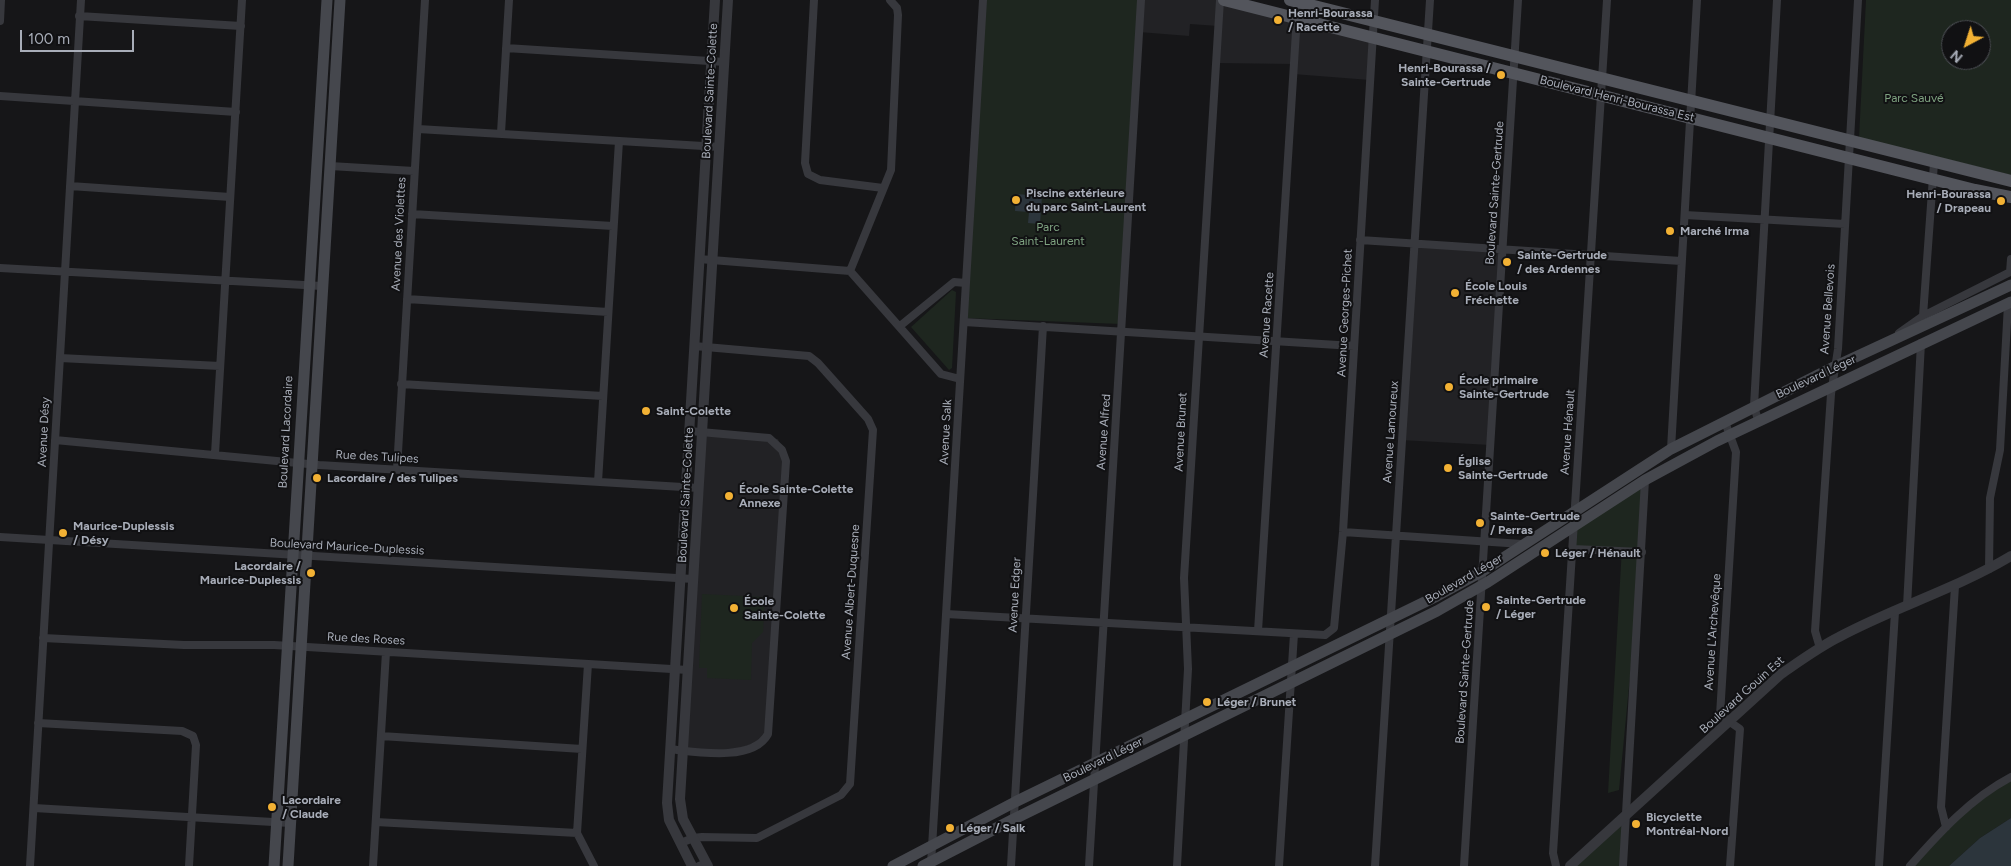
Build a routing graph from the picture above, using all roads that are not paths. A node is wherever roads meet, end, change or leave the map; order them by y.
1 (1, 0) edge
2 (80, 0) edge
3 (242, 0) edge
4 (327, 0) edge
5 (340, 0) edge
6 (425, 0) edge
7 (509, 0) edge
8 (716, 0) edge
9 (728, 0) edge
10 (814, 0) edge
11 (890, 0) edge
12 (983, 0) edge
13 (1141, 0) edge
14 (1220, 0) edge
15 (1224, 0) edge
16 (1375, 0) edge
17 (1430, 0) edge
18 (1518, 0) edge
19 (1607, 0) edge
20 (1697, 0) edge
21 (1777, 0) edge
22 (1858, 0) edge
23 (1295, 1) edge
24 (79, 16) junction
25 (1297, 18) junction
26 (0, 21) edge
27 (1374, 21) junction
28 (241, 26) junction
29 (1428, 35) junction
30 (1373, 37) junction
31 (506, 48) junction
32 (1427, 51) junction
33 (1515, 57) junction
34 (711, 62) junction
35 (725, 62) junction
36 (1514, 73) junction
37 (1602, 78) junction
38 (1602, 95) junction
39 (0, 96) edge
40 (1691, 101) junction
41 (75, 102) junction
42 (236, 112) junction
43 (1690, 117) junction
44 (1769, 121) junction
45 (418, 129) junction
46 (501, 133) junction
47 (1769, 137) junction
48 (619, 141) junction
49 (1850, 141) junction
50 (706, 146) junction
51 (720, 147) junction
52 (1849, 158) junction
53 (1934, 163) junction
54 (330, 166) junction
55 (414, 171) junction
56 (1932, 179) junction
57 (2011, 181) edge
58 (70, 186) junction
59 (883, 188) junction
60 (2011, 196) edge
61 (230, 197) junction
62 (412, 214) junction
63 (1685, 214) junction
64 (1764, 219) junction
65 (1845, 224) junction
66 (613, 226) junction
67 (1360, 240) junction
68 (1414, 243) junction
69 (1502, 248) junction
70 (1591, 254) junction
71 (699, 259) junction
72 (713, 259) junction
73 (2011, 259) edge
74 (1681, 261) junction
75 (0, 268) edge
76 (850, 271) junction
77 (64, 272) junction
78 (2010, 272) edge
79 (224, 282) junction
80 (966, 283) junction
81 (309, 286) junction
82 (322, 286) junction
83 (2011, 286) edge
84 (407, 298) junction
85 (2009, 303) edge
86 (608, 312) junction
87 (1923, 316) junction
88 (964, 322) junction
89 (900, 326) junction
90 (1043, 326) junction
91 (1121, 333) junction
92 (1198, 336) junction
93 (1276, 341) junction
94 (1888, 343) junction
95 (1921, 343) junction
96 (694, 346) junction
97 (1354, 346) junction
98 (707, 348) junction
99 (60, 358) junction
100 (220, 366) junction
101 (1834, 366) junction
102 (960, 379) junction
103 (401, 384) junction
104 (1832, 386) junction
105 (602, 396) junction
106 (1754, 406) junction
107 (1758, 420) junction
108 (1725, 422) junction
109 (689, 431) junction
110 (702, 432) junction
111 (1731, 434) junction
112 (55, 440) junction
113 (1671, 449) junction
114 (215, 454) junction
115 (298, 464) junction
116 (312, 465) junction
117 (397, 469) junction
118 (1645, 480) junction
119 (598, 482) junction
120 (686, 488) junction
121 (699, 488) junction
122 (1575, 509) junction
123 (1575, 526) junction
124 (1343, 532) junction
125 (1395, 536) junction
126 (0, 537) edge
127 (48, 540) junction
128 (1484, 541) junction
129 (1522, 544) junction
130 (1573, 549) junction
131 (1642, 552) junction
132 (292, 555) junction
133 (306, 556) junction
134 (2011, 556) edge
135 (1989, 569) junction
136 (1483, 571) junction
137 (680, 578) junction
138 (694, 579) junction
139 (1482, 586) junction
140 (1955, 586) junction
141 (1907, 606) junction
142 (1895, 612) junction
143 (946, 614) junction
144 (1025, 617) junction
145 (1390, 619) junction
146 (1103, 622) junction
147 (1186, 627) junction
148 (1258, 631) junction
149 (1294, 634) junction
150 (1389, 636) junction
151 (43, 638) junction
152 (287, 646) junction
153 (301, 647) junction
154 (1820, 648) junction
155 (386, 652) junction
156 (588, 664) junction
157 (1292, 667) junction
158 (675, 670) junction
159 (688, 670) junction
160 (1290, 684) junction
161 (1186, 719) junction
162 (1730, 722) junction
163 (38, 723) junction
164 (381, 736) junction
165 (1184, 736) junction
166 (670, 748) junction
167 (582, 749) junction
168 (684, 750) junction
169 (1095, 764) junction
170 (2011, 777) edge
171 (1094, 780) junction
172 (1014, 802) junction
173 (34, 808) junction
174 (1626, 814) junction
175 (192, 817) junction
176 (1012, 820) junction
177 (277, 822) junction
178 (376, 822) junction
179 (290, 823) junction
180 (1946, 827) junction
181 (577, 833) junction
182 (693, 838) junction
183 (681, 843) junction
184 (932, 845) junction
185 (704, 865) edge
186 (928, 865) edge
187 (30, 866) edge
188 (189, 866) edge
189 (274, 866) edge
190 (288, 866) edge
191 (373, 866) edge
192 (594, 866) edge
193 (692, 866) edge
194 (893, 866) edge
195 (1011, 866) edge
196 (1089, 866) edge
197 (1177, 866) edge
198 (1279, 866) edge
199 (1375, 866) edge
200 (1464, 866) edge
201 (1556, 866) edge
202 (1570, 866) edge
203 (1623, 866) edge
204 (1730, 866) edge
205 (1879, 866) edge
206 (1910, 866) edge

1 - 26 street
2 - 24 street, Avenue Désy
3 - 28 street
4 - 81 main road, Boulevard Lacordaire
5 - 54 main road
6 - 45 street, Avenue des Violettes
7 - 31 street
8 - 34 street, Boulevard Sainte-Colette
9 - 35 street, Boulevard Sainte-Colette
10 - 59 street
11 - 59 street
12 - 80 street, Avenue Salk
13 - 91 street, Avenue Alfred
14 - 92 street, Avenue Brunet
15 - 25 main road, Boulevard Henri-Bourassa Est
16 - 27 street, Avenue Georges-Pichet
17 - 29 street, Avenue Lamoureux
18 - 33 street, Boulevard Sainte-Gertrude
19 - 37 street, Avenue Hénault
20 - 40 street
21 - 44 street
22 - 49 street, Avenue Bellevois
23 - 25 street, Avenue Racette
23 - 27 main road, Boulevard Henri-Bourassa Est
24 - 28 street
24 - 41 street, Avenue Désy
25 - 30 main road, Boulevard Henri-Bourassa Est
25 - 93 street, Avenue Racette
27 - 29 main road, Boulevard Henri-Bourassa Est
27 - 30 street, Avenue Georges-Pichet
28 - 42 street
29 - 32 street, Avenue Lamoureux
29 - 33 main road, Boulevard Henri-Bourassa Est
30 - 32 main road, Boulevard Henri-Bourassa Est
30 - 67 street, Avenue Georges-Pichet
31 - 34 street
31 - 46 street
32 - 36 main road, Boulevard Henri-Bourassa Est
32 - 68 street, Avenue Lamoureux
33 - 36 street, Boulevard Sainte-Gertrude
33 - 37 main road, Boulevard Henri-Bourassa Est
34 - 35 street
34 - 50 street, Boulevard Sainte-Colette
35 - 51 street, Boulevard Sainte-Colette
36 - 38 main road, Boulevard Henri-Bourassa Est
36 - 69 street, Boulevard Sainte-Gertrude
37 - 38 street, Avenue Hénault
37 - 40 main road, Boulevard Henri-Bourassa Est
38 - 43 main road, Boulevard Henri-Bourassa Est
38 - 70 street, Avenue Hénault
39 - 41 street
40 - 43 street
40 - 44 main road, Boulevard Henri-Bourassa Est
41 - 42 street
41 - 58 street, Avenue Désy
42 - 61 street
43 - 47 main road, Boulevard Henri-Bourassa Est
43 - 63 street
44 - 47 street
44 - 49 main road, Boulevard Henri-Bourassa Est
45 - 46 street
45 - 55 street, Avenue des Violettes
46 - 48 street
47 - 52 main road, Boulevard Henri-Bourassa Est
47 - 64 street
48 - 50 street
48 - 66 street
49 - 52 street, Avenue Bellevois
49 - 53 main road, Boulevard Henri-Bourassa Est
50 - 51 street
50 - 71 street, Boulevard Sainte-Colette
51 - 72 street, Boulevard Sainte-Colette
52 - 56 main road, Boulevard Henri-Bourassa Est
52 - 65 street, Avenue Bellevois
53 - 56 street
53 - 57 main road, Boulevard Henri-Bourassa Est
54 - 55 street
54 - 82 main road
55 - 62 street, Avenue des Violettes
56 - 60 main road, Boulevard Henri-Bourassa Est
56 - 87 street
58 - 61 street
58 - 77 street, Avenue Désy
59 - 76 street
61 - 79 street
62 - 66 street
62 - 84 street, Avenue des Violettes
63 - 64 street
63 - 74 street
64 - 65 street
64 - 106 street
65 - 101 street, Avenue Bellevois
66 - 86 street
67 - 68 street
67 - 97 street, Avenue Georges-Pichet
68 - 69 street
68 - 125 street, Avenue Lamoureux
69 - 70 street
69 - 128 street, Boulevard Sainte-Gertrude
70 - 74 street
70 - 122 street, Avenue Hénault
71 - 72 street
71 - 96 street, Boulevard Sainte-Colette
72 - 76 street
72 - 98 street, Boulevard Sainte-Colette
73 - 78 street
74 - 113 street
75 - 77 street
76 - 89 street
77 - 79 street
77 - 99 street, Avenue Désy
78 - 87 street, Boulevard Léger
79 - 81 street
79 - 100 street
80 - 88 street, Avenue Salk
80 - 89 street
81 - 82 street
81 - 115 main road, Boulevard Lacordaire
82 - 116 main road
83 - 94 main road, Boulevard Léger
84 - 86 street
84 - 103 street, Avenue des Violettes
85 - 95 main road, Boulevard Léger
85 - 135 street
86 - 105 street
87 - 94 street, Boulevard Léger
88 - 90 street
88 - 102 street, Avenue Salk
89 - 102 street
90 - 91 street
90 - 144 street, Avenue Edger
91 - 92 street
91 - 146 street, Avenue Alfred
92 - 93 street
92 - 147 street, Avenue Brunet
93 - 97 street
93 - 148 street, Avenue Racette
94 - 101 main road, Boulevard Léger
95 - 104 main road, Boulevard Léger
95 - 141 street
96 - 98 street, Avenue Albert-Duquesne
96 - 109 street, Boulevard Sainte-Colette
97 - 124 street, Avenue Georges-Pichet
98 - 110 street, Boulevard Sainte-Colette
98 - 182 street, Avenue Albert-Duquesne
99 - 100 street
99 - 112 street, Avenue Désy
100 - 114 street
101 - 104 street, Avenue Bellevois
101 - 106 main road, Boulevard Léger
102 - 143 street, Avenue Salk
103 - 105 street
103 - 117 street, Avenue des Violettes
104 - 107 main road, Boulevard Léger
104 - 154 street, Avenue Bellevois
105 - 119 street
106 - 107 street
106 - 108 main road, Boulevard Léger
107 - 111 main road, Boulevard Léger
108 - 111 street, Avenue L'Archevêque
108 - 113 main road, Boulevard Léger
109 - 110 street
109 - 120 street, Boulevard Sainte-Colette
110 - 121 street, Boulevard Sainte-Colette
110 - 168 street
111 - 118 main road, Boulevard Léger
111 - 162 street, Avenue L'Archevêque
112 - 114 street, Rue des Tulipes
112 - 127 street, Avenue Désy
113 - 122 main road, Boulevard Léger
114 - 115 street, Rue des Tulipes
115 - 116 street, Rue des Tulipes
115 - 132 main road, Boulevard Lacordaire
116 - 117 street, Rue des Tulipes
116 - 133 main road
117 - 119 street, Rue des Tulipes
118 - 123 main road, Boulevard Léger
118 - 131 street
119 - 120 street, Rue des Tulipes
120 - 121 street, Rue des Tulipes
120 - 137 street, Boulevard Sainte-Colette
121 - 138 street, Boulevard Sainte-Colette
122 - 123 street, Avenue Hénault
122 - 129 main road, Boulevard Léger
123 - 130 street, Avenue Hénault
123 - 139 main road, Boulevard Léger
124 - 125 street
124 - 149 street, Avenue Georges-Pichet
125 - 128 street
125 - 145 street, Avenue Lamoureux
126 - 127 street, Boulevard Maurice-Duplessis
127 - 132 street, Boulevard Maurice-Duplessis
127 - 151 street, Avenue Désy
128 - 129 street
128 - 136 street, Boulevard Sainte-Gertrude
129 - 136 main road, Boulevard Léger
130 - 131 street
130 - 201 street, Avenue Hénault
131 - 174 street
132 - 133 street, Boulevard Maurice-Duplessis
132 - 152 main road, Boulevard Lacordaire
133 - 137 street, Boulevard Maurice-Duplessis
133 - 153 main road
134 - 135 street, Boulevard Gouin Est
135 - 140 street, Boulevard Gouin Est
136 - 139 street, Boulevard Sainte-Gertrude
136 - 145 main road, Boulevard Léger
137 - 138 street, Boulevard Maurice-Duplessis
137 - 158 street, Boulevard Sainte-Colette
138 - 159 street, Boulevard Sainte-Colette
139 - 150 main road, Boulevard Léger
139 - 200 street, Boulevard Sainte-Gertrude
140 - 141 street, Boulevard Gouin Est
140 - 180 street
141 - 142 street, Boulevard Gouin Est
142 - 154 street, Boulevard Gouin Est
142 - 205 street
143 - 144 street
143 - 184 street, Avenue Salk
144 - 146 street
144 - 172 street, Avenue Edger
145 - 150 street, Avenue Lamoureux
145 - 157 main road, Boulevard Léger
146 - 147 street
146 - 169 street, Avenue Alfred
147 - 148 street
147 - 161 street, Avenue Brunet
148 - 149 street
149 - 157 street
150 - 160 main road, Boulevard Léger
150 - 199 street, Avenue Lamoureux
151 - 152 street, Rue des Roses
151 - 163 street, Avenue Désy
152 - 153 street, Rue des Roses
152 - 177 main road, Boulevard Lacordaire
153 - 155 street, Rue des Roses
153 - 179 main road
154 - 162 street, Boulevard Gouin Est
155 - 156 street, Rue des Roses
155 - 164 street
156 - 158 street, Rue des Roses
156 - 167 street
157 - 160 street
157 - 161 main road, Boulevard Léger
158 - 159 street, Rue des Roses
158 - 166 street, Boulevard Sainte-Colette
159 - 168 street, Boulevard Sainte-Colette
160 - 165 main road, Boulevard Léger
160 - 198 street
161 - 165 street, Avenue Brunet
161 - 169 main road, Boulevard Léger
162 - 174 street, Boulevard Gouin Est
162 - 204 street, Avenue L'Archevêque
163 - 173 street, Avenue Désy
163 - 175 street
164 - 167 street
164 - 178 street
165 - 171 main road, Boulevard Léger
165 - 197 street, Avenue Brunet
166 - 168 street
166 - 183 street, Boulevard Sainte-Colette
167 - 181 street
168 - 182 street, Boulevard Sainte-Colette
169 - 171 street, Avenue Alfred
169 - 172 main road, Boulevard Léger
170 - 180 street
171 - 176 main road, Boulevard Léger
171 - 196 street, Avenue Alfred
172 - 176 street, Avenue Edger
172 - 184 main road, Boulevard Léger
173 - 175 street
173 - 187 street, Avenue Désy
174 - 202 street, Boulevard Gouin Est
174 - 203 street
175 - 177 street
175 - 188 street
176 - 186 main road, Boulevard Léger
176 - 195 street, Avenue Edger
177 - 179 street
177 - 189 main road, Boulevard Lacordaire
178 - 181 street
178 - 191 street
179 - 190 main road
180 - 206 street
181 - 192 street
182 - 183 street, Avenue Albert-Duquesne
182 - 185 street, Boulevard Sainte-Colette
183 - 193 street, Boulevard Sainte-Colette
184 - 186 street, Avenue Salk
184 - 194 main road, Boulevard Léger

